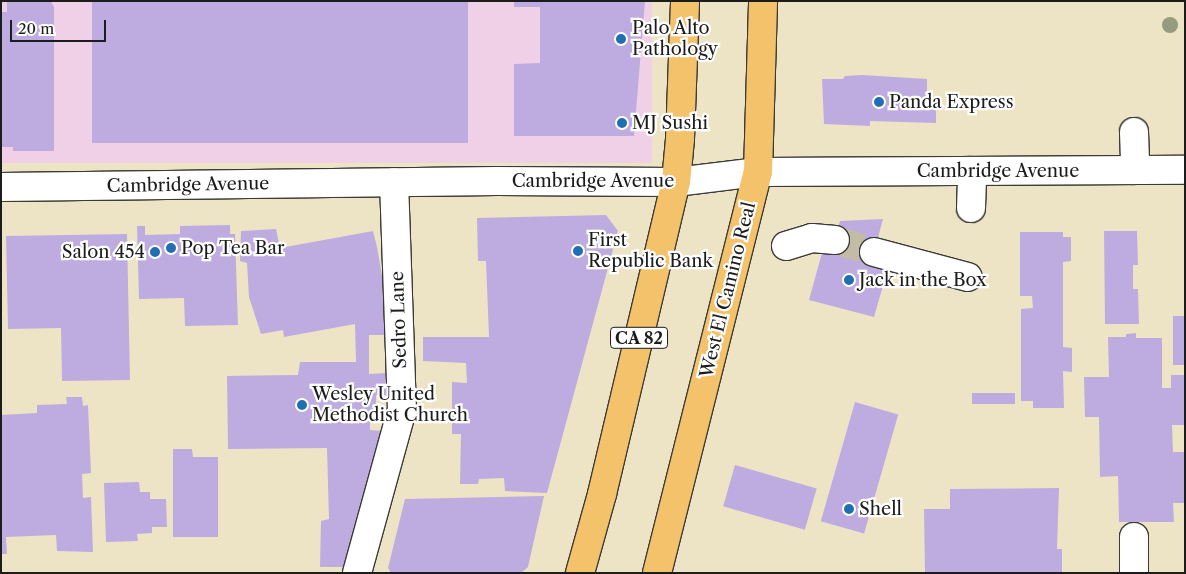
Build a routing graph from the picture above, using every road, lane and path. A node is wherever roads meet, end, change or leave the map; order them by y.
1 (685, 1) edge
2 (764, 1) edge
3 (1134, 132) dead end
4 (1135, 170) junction
5 (1185, 170) edge
6 (758, 172) junction
7 (972, 172) junction
8 (394, 182) junction
9 (676, 182) junction
10 (1, 187) edge
11 (971, 208) dead end
12 (835, 240) tunnel mouth
13 (786, 246) dead end
14 (874, 252) tunnel mouth
15 (968, 277) dead end
16 (1134, 537) dead end
17 (357, 573) edge
18 (580, 573) edge
19 (657, 573) edge
20 (1134, 573) edge

1 - 9 main road, CA 82
2 - 6 main road, West El Camino Real
3 - 4 street
4 - 5 street, Cambridge Avenue
4 - 7 street, Cambridge Avenue
6 - 7 street, Cambridge Avenue
6 - 9 street, Cambridge Avenue
6 - 19 main road, West El Camino Real
7 - 11 street
8 - 9 street, Cambridge Avenue
8 - 10 street, Cambridge Avenue
8 - 17 street, Sedro Lane
9 - 18 main road, CA 82
12 - 13 street
14 - 15 street
16 - 20 street

